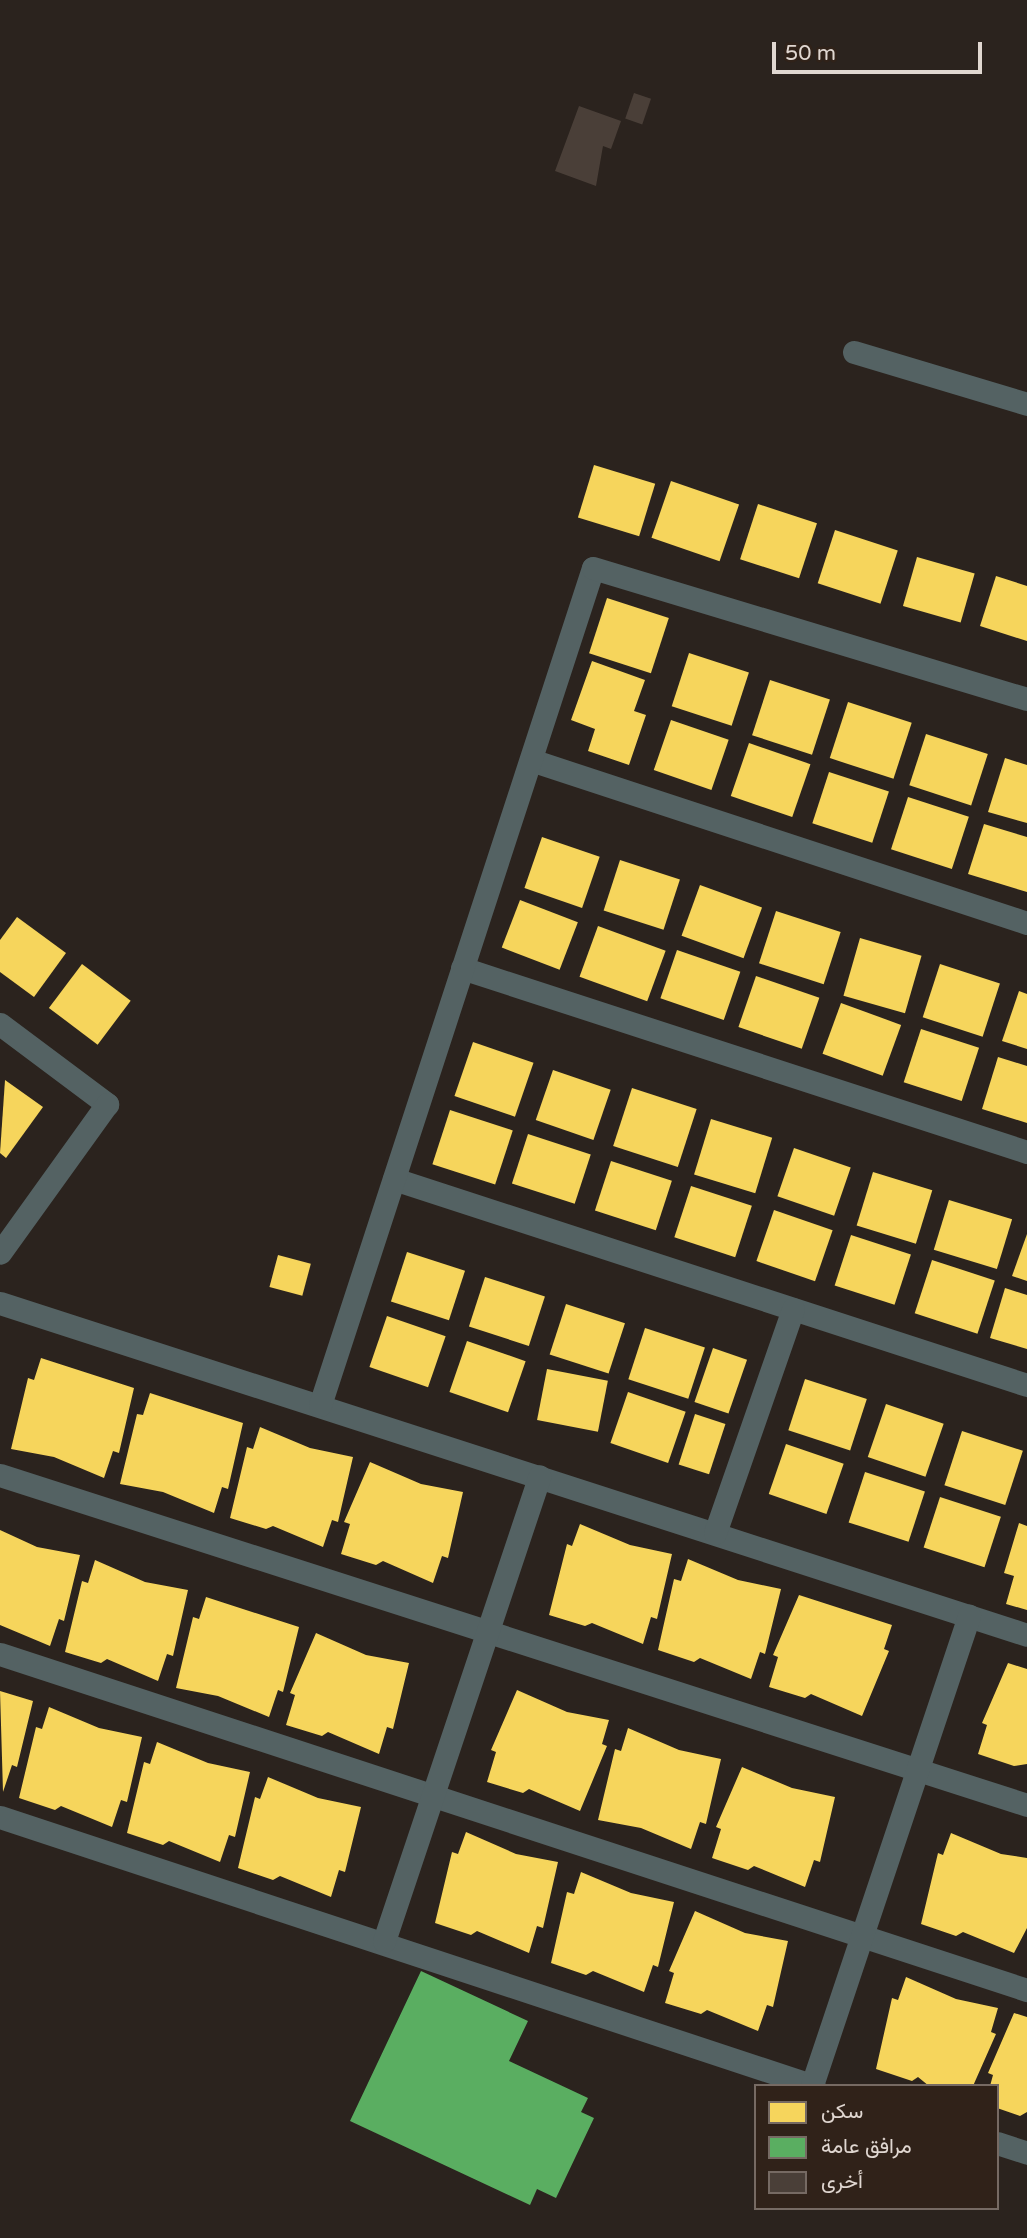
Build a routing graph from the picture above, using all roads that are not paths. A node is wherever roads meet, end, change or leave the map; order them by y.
1 (854, 352) dead end
2 (1027, 404) edge
3 (1027, 699) edge
4 (530, 760) junction
5 (1027, 923) edge
6 (463, 968) junction
7 (0, 1024) edge
8 (1027, 1152) edge
9 (394, 1179) junction
10 (0, 1253) edge
11 (0, 1303) edge
12 (793, 1309) junction
13 (1027, 1385) edge
14 (320, 1405) junction
15 (0, 1475) edge
16 (540, 1476) junction
17 (715, 1533) junction
18 (969, 1616) junction
19 (488, 1632) junction
20 (1027, 1635) edge
21 (0, 1654) edge
22 (917, 1770) junction
23 (433, 1796) junction
24 (1027, 1805) edge
25 (0, 1817) edge
26 (862, 1935) junction
27 (384, 1941) junction
28 (1027, 1990) edge
29 (810, 2084) edge
30 (813, 2084) edge
31 (999, 2144) edge
32 (1027, 2153) edge

1 - 2 street
3 - 4 street
4 - 5 street
4 - 6 street
6 - 8 street
6 - 9 street
7 - 10 street
9 - 12 street
9 - 14 street
11 - 14 street
12 - 13 street
12 - 17 street
14 - 16 street
15 - 19 street
16 - 17 street
16 - 19 street
17 - 18 street
18 - 20 street
18 - 22 street
19 - 22 street
19 - 23 street
21 - 23 street
22 - 24 street
22 - 26 street
23 - 26 street
23 - 27 street
25 - 27 street
26 - 28 street
26 - 30 street
27 - 29 street
31 - 32 street

